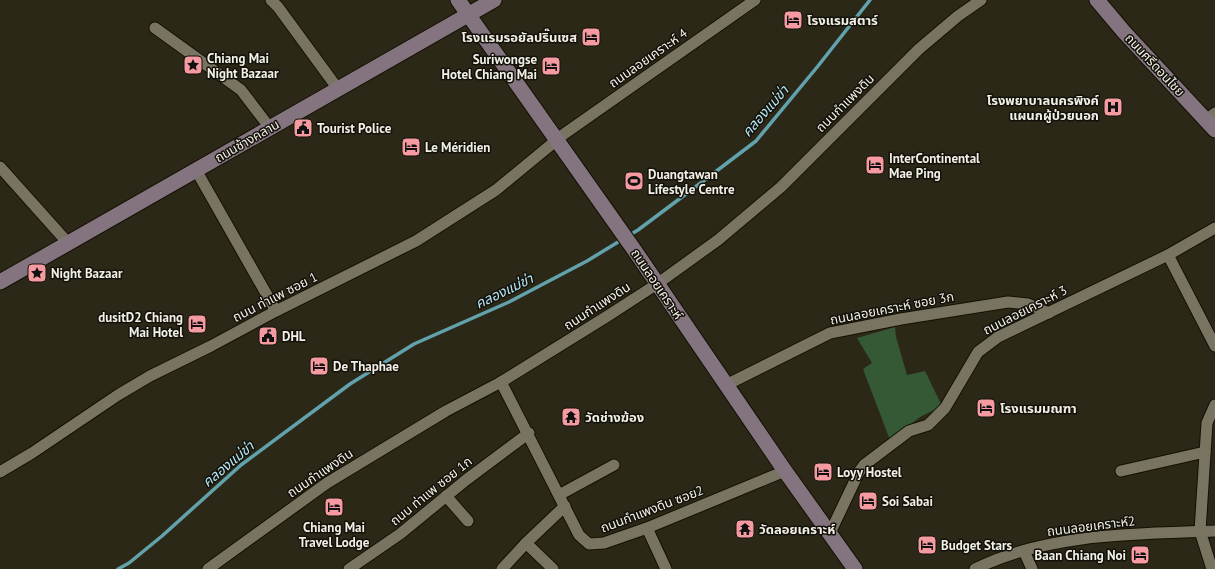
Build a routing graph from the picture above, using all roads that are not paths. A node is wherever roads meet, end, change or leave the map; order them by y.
1 (271, 0) edge
2 (458, 0) edge
3 (494, 0) edge
4 (755, 0) edge
5 (981, 0) edge
6 (1097, 0) edge
7 (469, 14) junction
8 (154, 28) dead end
9 (338, 89) junction
10 (1212, 121) edge
11 (270, 128) junction
12 (556, 140) junction
13 (0, 167) edge
14 (196, 170) junction
15 (1215, 228) edge
16 (68, 243) junction
17 (1168, 255) junction
18 (0, 282) edge
19 (657, 284) junction
20 (276, 311) junction
21 (1049, 313) junction
22 (1215, 346) edge
23 (501, 382) junction
24 (726, 385) junction
25 (1215, 405) edge
26 (528, 433) junction
27 (1205, 452) junction
28 (614, 465) dead end
29 (785, 471) junction
30 (1121, 471) dead end
31 (0, 472) edge
32 (559, 495) junction
33 (446, 496) junction
34 (565, 506) junction
35 (468, 521) dead end
36 (647, 528) junction
37 (1200, 531) junction
38 (1215, 531) edge
39 (830, 533) junction
40 (526, 543) junction
41 (1024, 551) junction
42 (850, 567) edge
43 (210, 569) edge
44 (348, 569) edge
45 (502, 569) edge
46 (553, 569) edge
47 (666, 569) edge
48 (974, 569) edge
49 (1032, 569) edge
50 (1212, 569) edge

1 - 9 street
2 - 7 street, ถนนลอยเคราะห์
3 - 7 street, ถนนช้างคลาน
4 - 12 street, ถนนลอยเคราะห์ 4
5 - 19 street, ถนนกำแพงดิน
6 - 10 street, ถนนศรีดอนไชย
7 - 9 street, ถนนช้างคลาน
7 - 12 street, ถนนลอยเคราะห์
8 - 11 street
9 - 11 street, ถนนช้างคลาน
11 - 14 street, ถนนช้างคลาน
12 - 19 street, ถนนลอยเคราะห์
12 - 20 street, ถนน ท่าแพ ซอย 1
13 - 16 street
14 - 16 street, ถนนช้างคลาน
14 - 20 street
15 - 17 street, ถนนลอยเคราะห์ 3
16 - 18 street, ถนนช้างคลาน
17 - 21 street, ถนนลอยเคราะห์ 3
17 - 22 street
19 - 23 street, ถนนกำแพงดิน
19 - 24 street, ถนนลอยเคราะห์
20 - 31 street, ถนน ท่าแพ ซอย 1
21 - 24 street, ถนนลอยเคราะห์ ซอย 3ก
21 - 39 street, ถนนลอยเคราะห์ 3
23 - 26 street, ถนนกำแพงดิน ซอย2
23 - 43 street, ถนนกำแพงดิน
24 - 29 street, ถนนลอยเคราะห์
25 - 27 street
26 - 32 street, ถนนกำแพงดิน ซอย2
26 - 33 street, ถนน ท่าแพ ซอย 1ก
27 - 30 street
27 - 37 street
28 - 32 street
29 - 36 street, ถนนกำแพงดิน ซอย2
29 - 39 street, ถนนลอยเคราะห์
32 - 34 street, ถนนกำแพงดิน ซอย2
33 - 35 street
33 - 44 street, ถนน ท่าแพ ซอย 1ก
34 - 36 street, ถนนกำแพงดิน ซอย2
34 - 40 street
36 - 47 street
37 - 38 street, ถนนลอยเคราะห์2
37 - 41 street, ถนนลอยเคราะห์2
37 - 50 street
39 - 42 street, ถนนลอยเคราะห์
40 - 45 street
40 - 46 street
41 - 48 street, ถนนลอยเคราะห์2
41 - 49 street

